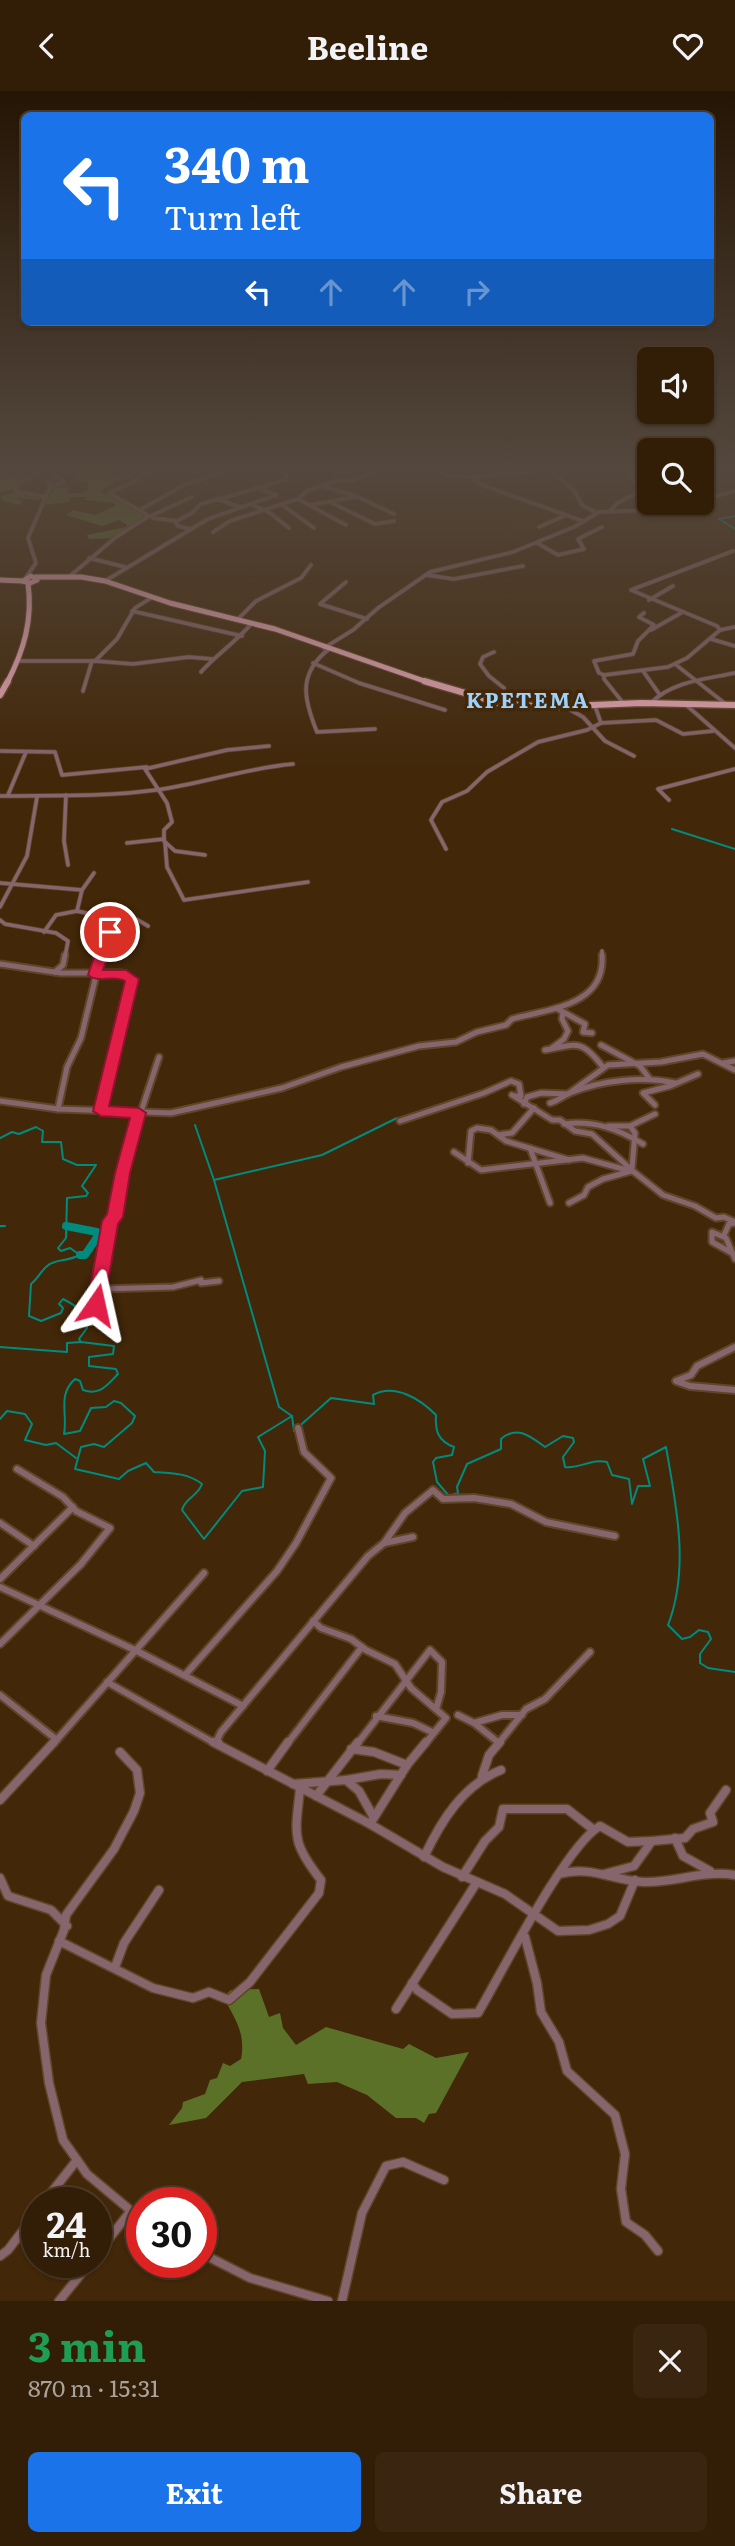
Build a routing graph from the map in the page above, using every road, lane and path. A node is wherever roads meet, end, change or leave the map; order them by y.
1 (34, 570) edge
2 (76, 570) edge
3 (121, 570) edge
4 (307, 570) edge
5 (447, 570) edge
6 (501, 570) edge
7 (683, 570) edge
8 (426, 575) junction
9 (70, 576) junction
10 (0, 580) edge
11 (30, 581) junction
12 (105, 581) junction
13 (346, 582) dead end
14 (673, 586) dead end
15 (151, 598) junction
16 (649, 600) junction
17 (132, 611) junction
18 (643, 613) dead end
19 (681, 613) junction
20 (238, 619) junction
21 (367, 619) junction
22 (252, 623) junction
23 (735, 627) edge
24 (651, 630) junction
25 (720, 630) junction
26 (242, 636) junction
27 (711, 639) junction
28 (735, 646) edge
29 (327, 648) junction
30 (494, 652) dead end
31 (212, 659) junction
32 (20, 661) junction
33 (94, 661) junction
34 (313, 663) junction
35 (675, 664) junction
36 (643, 671) junction
37 (201, 672) dead end
38 (735, 673) edge
39 (604, 675) junction
40 (696, 681) junction
41 (83, 691) dead end
42 (0, 695) edge
43 (660, 695) junction
44 (494, 702) junction
45 (650, 703) junction
46 (624, 704) junction
47 (685, 705) junction
48 (727, 705) junction
49 (735, 705) edge
50 (595, 706) junction
51 (565, 707) junction
52 (445, 710) dead end
53 (601, 723) junction
54 (594, 728) junction
55 (375, 729) dead end
56 (713, 731) junction
57 (269, 746) dead end
58 (735, 748) edge
59 (0, 751) edge
60 (26, 752) junction
61 (634, 756) dead end
62 (293, 764) dead end
63 (147, 767) junction
64 (735, 769) edge
65 (160, 789) junction
66 (8, 795) junction
67 (66, 795) junction
68 (0, 796) edge
69 (37, 797) junction
70 (669, 800) dead end
71 (165, 841) junction
72 (127, 843) dead end
73 (446, 849) dead end
74 (205, 855) dead end
75 (68, 865) dead end
76 (94, 873) dead end
77 (308, 881) dead end
78 (0, 883) edge
79 (12, 884) junction
80 (82, 890) junction
81 (0, 907) edge
82 (77, 911) junction
83 (117, 919) junction
84 (2, 923) edge
85 (148, 926) dead end
86 (44, 932) junction
87 (603, 951) dead end
88 (0, 964) edge
89 (54, 972) junction
90 (94, 975) junction
91 (556, 1008) junction
92 (563, 1013) junction
93 (592, 1033) dead end
94 (601, 1045) dead end
95 (159, 1057) dead end
96 (735, 1061) edge
97 (719, 1063) junction
98 (635, 1065) junction
99 (603, 1067) junction
100 (735, 1070) edge
101 (698, 1074) dead end
102 (649, 1078) junction
103 (675, 1083) junction
104 (568, 1094) junction
105 (519, 1096) junction
106 (0, 1101) edge
107 (551, 1103) dead end
108 (524, 1104) junction
109 (655, 1105) dead end
110 (534, 1108) junction
111 (58, 1109) junction
112 (101, 1111) junction
113 (139, 1113) junction
114 (655, 1114) dead end
115 (400, 1121) dead end
116 (564, 1124) junction
117 (608, 1126) junction
118 (631, 1126) junction
119 (498, 1136) junction
120 (635, 1140) junction
121 (643, 1144) dead end
122 (530, 1148) junction
123 (569, 1160) junction
124 (534, 1161) junction
125 (633, 1170) junction
126 (550, 1203) dead end
127 (569, 1203) dead end
128 (735, 1222) edge
129 (724, 1235) junction
130 (734, 1256) edge
131 (219, 1281) dead end
132 (99, 1289) junction
133 (92, 1321) dead end
134 (735, 1347) edge
135 (735, 1390) edge
136 (298, 1428) dead end
137 (17, 1469) dead end
138 (73, 1507) junction
139 (0, 1523) edge
140 (615, 1536) dead end
141 (413, 1537) dead end
142 (384, 1543) junction
143 (34, 1546) junction
144 (204, 1573) dead end
145 (0, 1579) edge
146 (0, 1587) edge
147 (39, 1607) junction
148 (313, 1621) junction
149 (0, 1644) edge
150 (362, 1647) junction
151 (137, 1651) junction
152 (590, 1652) dead end
153 (185, 1675) junction
154 (404, 1680) junction
155 (107, 1682) junction
156 (0, 1695) edge
157 (243, 1706) junction
158 (436, 1709) junction
159 (457, 1715) dead end
160 (522, 1715) junction
161 (376, 1716) junction
162 (474, 1723) junction
163 (432, 1732) junction
164 (57, 1739) junction
165 (499, 1743) junction
166 (219, 1745) junction
167 (351, 1749) junction
168 (120, 1752) dead end
169 (407, 1765) junction
170 (501, 1770) dead end
171 (267, 1771) junction
172 (401, 1775) junction
173 (482, 1776) junction
174 (346, 1780) junction
175 (327, 1781) junction
176 (290, 1784) junction
177 (300, 1789) junction
178 (726, 1790) dead end
179 (316, 1797) junction
180 (0, 1800) edge
181 (372, 1821) junction
182 (594, 1830) junction
183 (674, 1838) junction
184 (652, 1841) junction
185 (424, 1857) junction
186 (713, 1872) junction
187 (559, 1874) junction
188 (604, 1874) junction
189 (735, 1875) edge
190 (462, 1877) junction
191 (0, 1878) edge
192 (635, 1880) junction
193 (477, 1882) junction
194 (159, 1891) dead end
195 (535, 1918) junction
196 (67, 1926) junction
197 (525, 1937) junction
198 (59, 1941) junction
199 (115, 1967) junction
200 (412, 1983) junction
201 (396, 2010) dead end
202 (77, 2160) junction
203 (444, 2180) dead end
204 (56, 2187) edge
205 (126, 2208) edge
206 (126, 2217) edge
207 (21, 2233) edge
208 (112, 2235) edge
209 (658, 2251) dead end
210 (0, 2256) edge
211 (217, 2261) edge
212 (78, 2278) edge
213 (60, 2301) edge
214 (328, 2301) edge
215 (342, 2301) edge

1 - 11 street
2 - 9 street
3 - 12 street
4 - 20 street
5 - 8 street
6 - 8 street
7 - 16 street
8 - 21 street
9 - 11 highway
9 - 12 highway
10 - 11 highway
11 - 32 highway
12 - 15 highway
13 - 21 street
14 - 16 street
15 - 17 street
15 - 20 highway
16 - 19 street
17 - 26 street
17 - 33 street
18 - 24 street
19 - 24 street
19 - 25 street
20 - 22 highway
21 - 29 street
22 - 26 street
22 - 29 highway
23 - 25 street
24 - 39 street
25 - 27 street
26 - 31 street
27 - 28 street
27 - 35 street
29 - 34 street
29 - 44 highway
30 - 44 street
31 - 33 street
31 - 37 street
32 - 33 street
32 - 42 highway
33 - 41 street
34 - 52 street
34 - 55 street
35 - 36 street
35 - 40 street
36 - 39 street
36 - 43 street
38 - 40 street
39 - 46 street
40 - 43 street
40 - 48 street
43 - 45 street
44 - 51 highway
45 - 46 highway
45 - 47 highway
46 - 50 highway
47 - 48 highway
47 - 56 street
48 - 49 highway
50 - 51 highway
50 - 53 street
51 - 54 street
53 - 54 street
53 - 56 street
54 - 61 street
54 - 73 street
56 - 58 street
57 - 63 street
59 - 60 street
60 - 63 street
60 - 66 street
62 - 65 street
63 - 65 street
64 - 70 street
65 - 67 street
65 - 71 street
66 - 68 street
66 - 69 street
67 - 69 street
67 - 75 street
69 - 79 street
71 - 72 street
71 - 74 street
71 - 77 street
76 - 80 street
78 - 79 street
79 - 80 street
79 - 81 street
80 - 82 street
82 - 83 street
82 - 86 street
83 - 85 street
83 - 90 street
84 - 86 street
86 - 89 street
87 - 91 street
88 - 89 street
89 - 90 street
90 - 111 street
90 - 112 street
91 - 92 street
91 - 113 street
92 - 93 street
92 - 99 street
94 - 98 street
95 - 113 street
96 - 97 street
97 - 98 street
97 - 100 street
98 - 99 street
98 - 102 street
99 - 104 street
101 - 103 street
102 - 103 street
102 - 104 street
103 - 109 street
104 - 105 street
104 - 107 street
105 - 108 street
105 - 108 street
105 - 115 street
106 - 111 street
108 - 110 street
110 - 116 street
110 - 119 street
111 - 112 street
112 - 113 street
113 - 132 street
114 - 118 street
116 - 117 street
116 - 125 street
117 - 118 street
117 - 120 street
118 - 120 street
119 - 122 street
119 - 124 street
120 - 121 street
120 - 125 street
122 - 123 street
122 - 124 street
123 - 124 street
123 - 125 street
124 - 126 street
125 - 127 street
125 - 128 street
128 - 129 street
129 - 130 street
129 - 130 street
131 - 132 street
132 - 133 street
134 - 135 street
136 - 153 street
137 - 138 street
138 - 143 street
138 - 147 street
139 - 143 street
140 - 142 street
141 - 142 street
142 - 148 street
143 - 145 street
144 - 151 street
146 - 147 street
147 - 149 street
147 - 151 street
148 - 150 street
148 - 157 street
150 - 154 street
150 - 171 street
151 - 153 street
151 - 155 street
152 - 160 street
153 - 157 street
154 - 158 street
154 - 158 street
154 - 161 street
155 - 164 street
155 - 166 street
156 - 164 street
157 - 166 street
158 - 163 street
159 - 162 street
160 - 162 street
160 - 165 street
161 - 163 street
161 - 167 street
162 - 165 street
163 - 169 street
164 - 180 street
165 - 173 street
166 - 171 street
167 - 169 street
167 - 175 street
168 - 196 street
169 - 172 street
170 - 173 street
171 - 176 street
172 - 174 street
172 - 181 street
173 - 185 street
174 - 175 street
174 - 181 street
175 - 176 street
175 - 179 street
176 - 177 street
177 - 179 street
177 - 199 street
178 - 183 street
179 - 181 street
181 - 185 street
182 - 184 street
182 - 187 street
182 - 190 street
183 - 184 street
183 - 186 street
184 - 188 street
185 - 190 street
186 - 189 street
186 - 192 street
187 - 188 street
187 - 195 street
188 - 192 street
190 - 193 street
191 - 196 street
192 - 195 street
193 - 195 street
193 - 200 street
194 - 199 street
195 - 197 street
196 - 198 street
197 - 200 street
197 - 209 street
198 - 199 street
198 - 202 street
200 - 201 street
202 - 204 street
202 - 205 street
203 - 215 street
206 - 208 street
207 - 210 street
211 - 214 street
212 - 213 street

